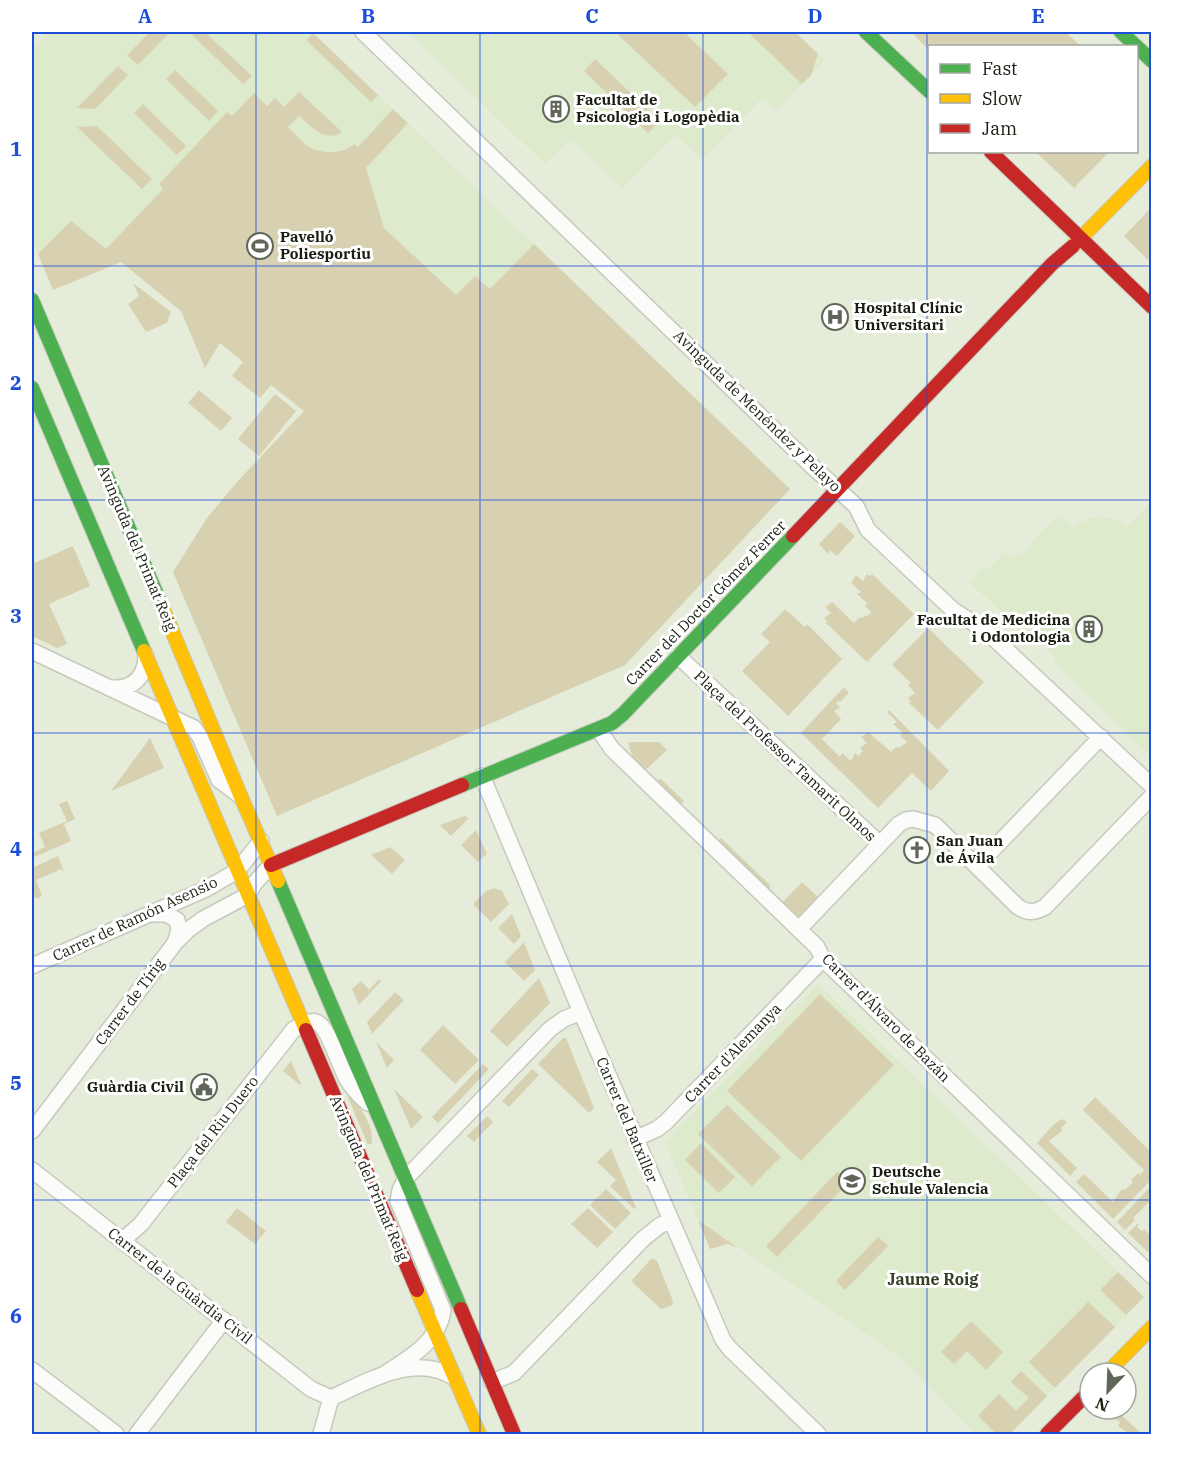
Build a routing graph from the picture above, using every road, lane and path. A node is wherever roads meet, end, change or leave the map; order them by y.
1 (363, 32) edge
2 (866, 32) edge
3 (1121, 32) edge
4 (1135, 45) edge
5 (1138, 48) edge
6 (1152, 61) edge
7 (928, 90) edge
8 (992, 153) edge
9 (1152, 166) edge
10 (1081, 239) junction
11 (32, 300) edge
12 (1152, 307) edge
13 (32, 388) edge
14 (838, 488) junction
15 (32, 651) edge
16 (146, 656) junction
17 (678, 656) junction
18 (111, 688) junction
19 (171, 716) junction
20 (599, 730) junction
21 (1101, 737) junction
22 (482, 776) junction
23 (1152, 786) edge
24 (1152, 796) edge
25 (241, 797) junction
26 (261, 841) junction
27 (880, 844) junction
28 (271, 865) junction
29 (977, 866) junction
30 (237, 870) junction
31 (248, 895) junction
32 (152, 914) junction
33 (799, 929) junction
34 (175, 943) junction
35 (823, 959) junction
36 (32, 966) edge
37 (581, 1012) junction
38 (303, 1024) junction
39 (375, 1109) junction
40 (32, 1131) edge
41 (635, 1138) junction
42 (32, 1170) edge
43 (406, 1178) junction
44 (671, 1220) junction
45 (122, 1241) junction
46 (1152, 1276) edge
47 (224, 1320) junction
48 (1152, 1327) edge
49 (436, 1332) junction
50 (1119, 1361) edge
51 (32, 1370) edge
52 (386, 1373) junction
53 (455, 1378) junction
54 (492, 1382) junction
55 (331, 1398) junction
56 (1078, 1403) edge
57 (116, 1434) edge
58 (137, 1434) edge
59 (321, 1434) edge
60 (479, 1434) edge
61 (514, 1434) edge
62 (818, 1434) edge
63 (1047, 1434) edge

1 - 14 street, Avinguda de Menéndez y Pelayo
2 - 7 main road
3 - 4 main road
5 - 6 main road
8 - 10 main road
9 - 10 main road, Carrer del Doctor Gómez Ferrer
10 - 12 main road
10 - 14 main road, Carrer del Doctor Gómez Ferrer
11 - 25 main road, Avinguda del Primat Reig
13 - 16 main road, Avinguda del Primat Reig
14 - 17 main road, Carrer del Doctor Gómez Ferrer
14 - 21 street, Avinguda de Menéndez y Pelayo
15 - 18 street
16 - 18 street
16 - 19 main road, Avinguda del Primat Reig
17 - 20 main road, Carrer del Doctor Gómez Ferrer
17 - 27 street, Plaça del Professor Tamarit Olmos
18 - 19 street
19 - 25 street, Avinguda del Primat Reig
19 - 30 main road, Avinguda del Primat Reig
20 - 22 main road, Carrer del Doctor Gómez Ferrer
20 - 33 street, Carrer d'Álvaro de Bazán
21 - 23 street, Avinguda de Menéndez y Pelayo
21 - 29 street
22 - 28 main road, Carrer del Doctor Gómez Ferrer
22 - 37 street, Carrer del Batxiller
24 - 29 street, Plaça del Professor Tamarit Olmos
25 - 26 main road, Avinguda del Primat Reig
26 - 28 main road, Avinguda del Primat Reig
26 - 30 street
27 - 29 street, Plaça del Professor Tamarit Olmos
27 - 33 street
28 - 31 street
28 - 39 main road, Avinguda del Primat Reig
30 - 31 main road, Avinguda del Primat Reig
30 - 32 street, Carrer de Ramón Asensio
31 - 34 street, Carrer de Tírig
31 - 38 main road, Avinguda del Primat Reig
32 - 34 street
32 - 36 street, Carrer de Ramón Asensio
33 - 35 street, Carrer d'Álvaro de Bazán
34 - 40 street, Carrer de Tírig
35 - 41 street, Carrer d'Alemanya
35 - 46 street, Carrer d'Álvaro de Bazán
37 - 41 street, Carrer del Batxiller
37 - 43 street
38 - 39 street, Avinguda del Primat Reig
38 - 45 street, Plaça del Riu Duero
38 - 49 main road, Avinguda del Primat Reig
39 - 43 main road, Avinguda del Primat Reig
41 - 44 street, Carrer del Batxiller
42 - 45 street, Carrer de la Guàrdia Civil
43 - 49 street, Avinguda del Primat Reig
43 - 54 main road, Avinguda del Primat Reig
44 - 54 street
44 - 62 street, Carrer del Batxiller
45 - 47 street, Carrer de la Guàrdia Civil
47 - 55 street, Carrer de la Guàrdia Civil
47 - 58 street
48 - 50 main road
49 - 52 street
49 - 53 main road, Avinguda del Primat Reig
51 - 57 street
52 - 53 street
52 - 55 street
53 - 60 main road, Avinguda del Primat Reig
54 - 61 main road, Avinguda del Primat Reig
55 - 59 street
56 - 63 main road

